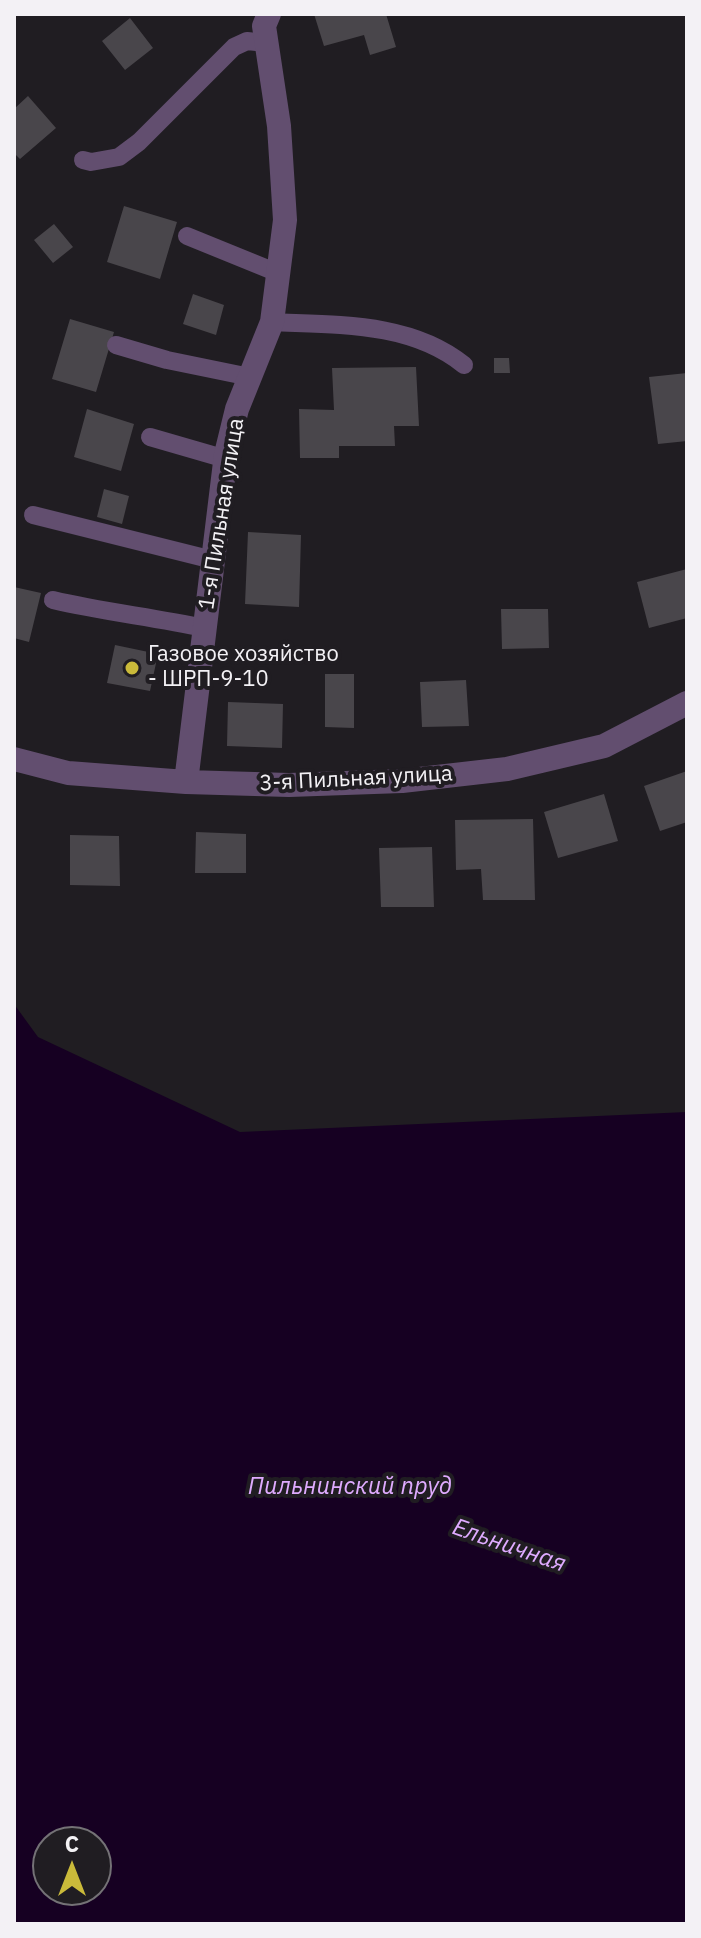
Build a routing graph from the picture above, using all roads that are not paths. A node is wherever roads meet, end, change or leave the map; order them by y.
1 (269, 14) edge
2 (266, 43) junction
3 (83, 160) dead end
4 (187, 236) dead end
5 (278, 273) junction
6 (272, 322) junction
7 (116, 345) dead end
8 (464, 365) dead end
9 (250, 377) junction
10 (150, 437) dead end
11 (226, 459) junction
12 (33, 515) dead end
13 (213, 560) junction
14 (53, 600) dead end
15 (204, 628) junction
16 (687, 703) edge
17 (14, 759) edge
18 (186, 782) junction

1 - 2 street, 1-я Пильная улица
2 - 3 lane
2 - 5 street, 1-я Пильная улица
4 - 5 lane
5 - 6 street, 1-я Пильная улица
6 - 8 lane
6 - 9 street, 1-я Пильная улица
7 - 9 lane
9 - 11 street, 1-я Пильная улица
10 - 11 lane
11 - 13 street, 1-я Пильная улица
12 - 13 lane
13 - 15 street, 1-я Пильная улица
14 - 15 lane
15 - 18 street, 1-я Пильная улица
16 - 18 street, 3-я Пильная улица
17 - 18 street, 3-я Пильная улица

